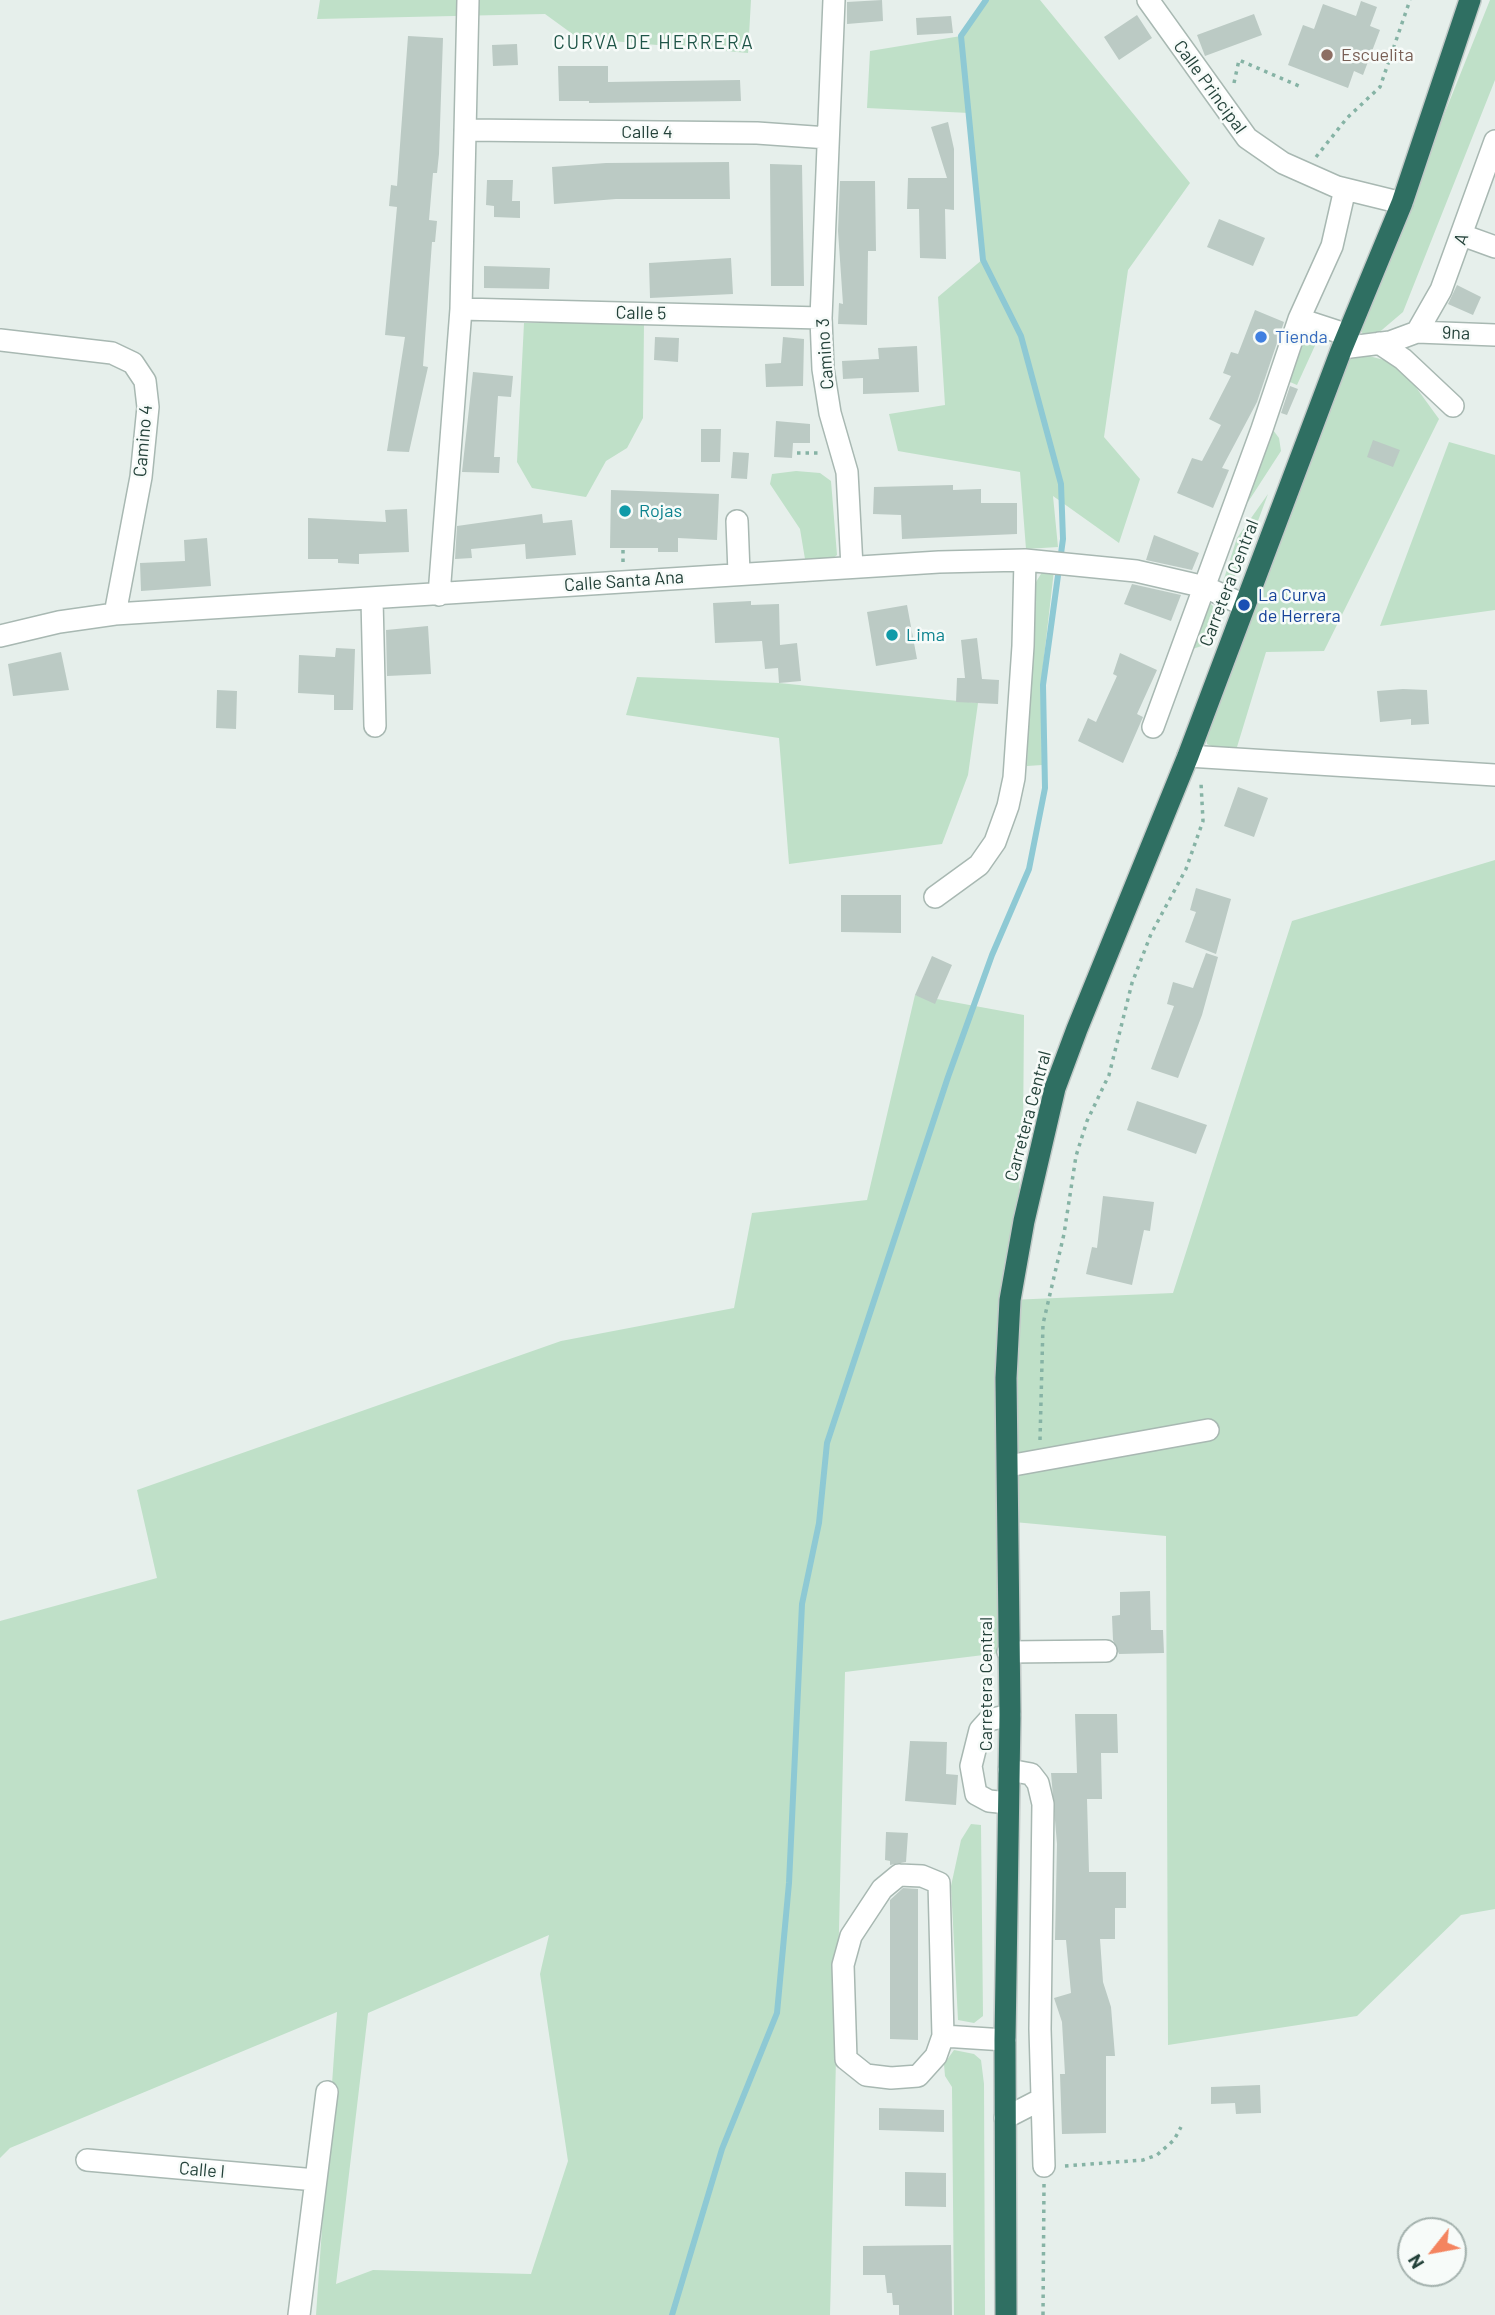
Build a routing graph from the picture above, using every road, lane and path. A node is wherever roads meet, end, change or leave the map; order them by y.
1 (468, 0) edge
2 (834, 0) edge
3 (1148, 0) edge
4 (1410, 0) edge
5 (1470, 0) edge
6 (1299, 86) dead end
7 (1228, 113) junction
8 (466, 131) junction
9 (828, 138) junction
10 (1495, 141) edge
11 (1303, 171) junction
12 (1345, 189) junction
13 (1402, 202) junction
14 (1462, 235) junction
15 (1495, 247) edge
16 (461, 309) junction
17 (821, 318) junction
18 (1299, 319) junction
19 (1417, 332) junction
20 (1495, 335) edge
21 (0, 340) edge
22 (1345, 342) junction
23 (1379, 344) junction
24 (1453, 406) dead end
25 (737, 521) dead end
26 (1032, 561) junction
27 (852, 567) junction
28 (738, 573) junction
29 (1205, 587) junction
30 (439, 595) junction
31 (372, 599) junction
32 (1244, 605) junction
33 (115, 614) junction
34 (0, 636) edge
35 (375, 726) dead end
36 (1153, 727) dead end
37 (1188, 756) junction
38 (1495, 775) edge
39 (935, 897) dead end
40 (1208, 1430) dead end
41 (1038, 1447) dead end
42 (1008, 1466) junction
43 (1105, 1650) dead end
44 (1008, 1652) junction
45 (1010, 1715) junction
46 (1009, 1770) junction
47 (1008, 1803) junction
48 (943, 2036) junction
49 (1005, 2040) junction
50 (327, 2092) dead end
51 (1042, 2099) junction
52 (1005, 2118) junction
53 (1181, 2127) dead end
54 (87, 2160) dead end
55 (1044, 2166) junction
56 (316, 2180) junction
57 (299, 2315) edge
58 (1006, 2315) edge
59 (1043, 2315) edge

1 - 8 street
2 - 9 street, Camino 3
3 - 7 street, Calle Principal
4 - 11 path
5 - 13 highway, Carretera Central
6 - 7 path
7 - 11 street, Calle Principal
8 - 9 street, Calle 4
8 - 16 street
9 - 17 street, Camino 3
10 - 14 street, A
11 - 12 street, Calle Principal
12 - 13 street, Calle Principal
12 - 18 street
13 - 22 highway, Carretera Central
14 - 15 street
14 - 19 street, A
16 - 17 street, Calle 5
16 - 30 street
17 - 27 street, Camino 3
18 - 22 street
18 - 29 street
19 - 20 street, 9na
19 - 23 street, 9na
21 - 33 street, Camino 4
22 - 23 street, 9na
22 - 32 highway, Carretera Central
23 - 24 street
25 - 28 street
26 - 27 street, Calle Santa Ana
26 - 29 street, Calle Santa Ana
26 - 39 street
27 - 28 street, Calle Santa Ana
28 - 30 street, Calle Santa Ana
29 - 32 street, Calle Santa Ana
29 - 36 street
30 - 31 street, Calle Santa Ana
31 - 33 street, Calle Santa Ana
31 - 35 street
32 - 37 highway, Carretera Central
33 - 34 street, Calle Santa Ana
37 - 38 street
37 - 41 path
37 - 42 highway, Carretera Central
40 - 42 street
42 - 44 highway, Carretera Central
43 - 44 street
44 - 45 highway, Carretera Central
45 - 46 highway, Carretera Central
45 - 47 street
46 - 47 highway, Carretera Central
46 - 51 street
47 - 49 highway, Carretera Central
48 - 48 street
48 - 49 street
49 - 52 highway, Carretera Central
50 - 56 street
51 - 52 street
51 - 55 street
52 - 58 highway, Carretera Central
53 - 55 path
54 - 56 street, Calle I
55 - 59 path
56 - 57 street

